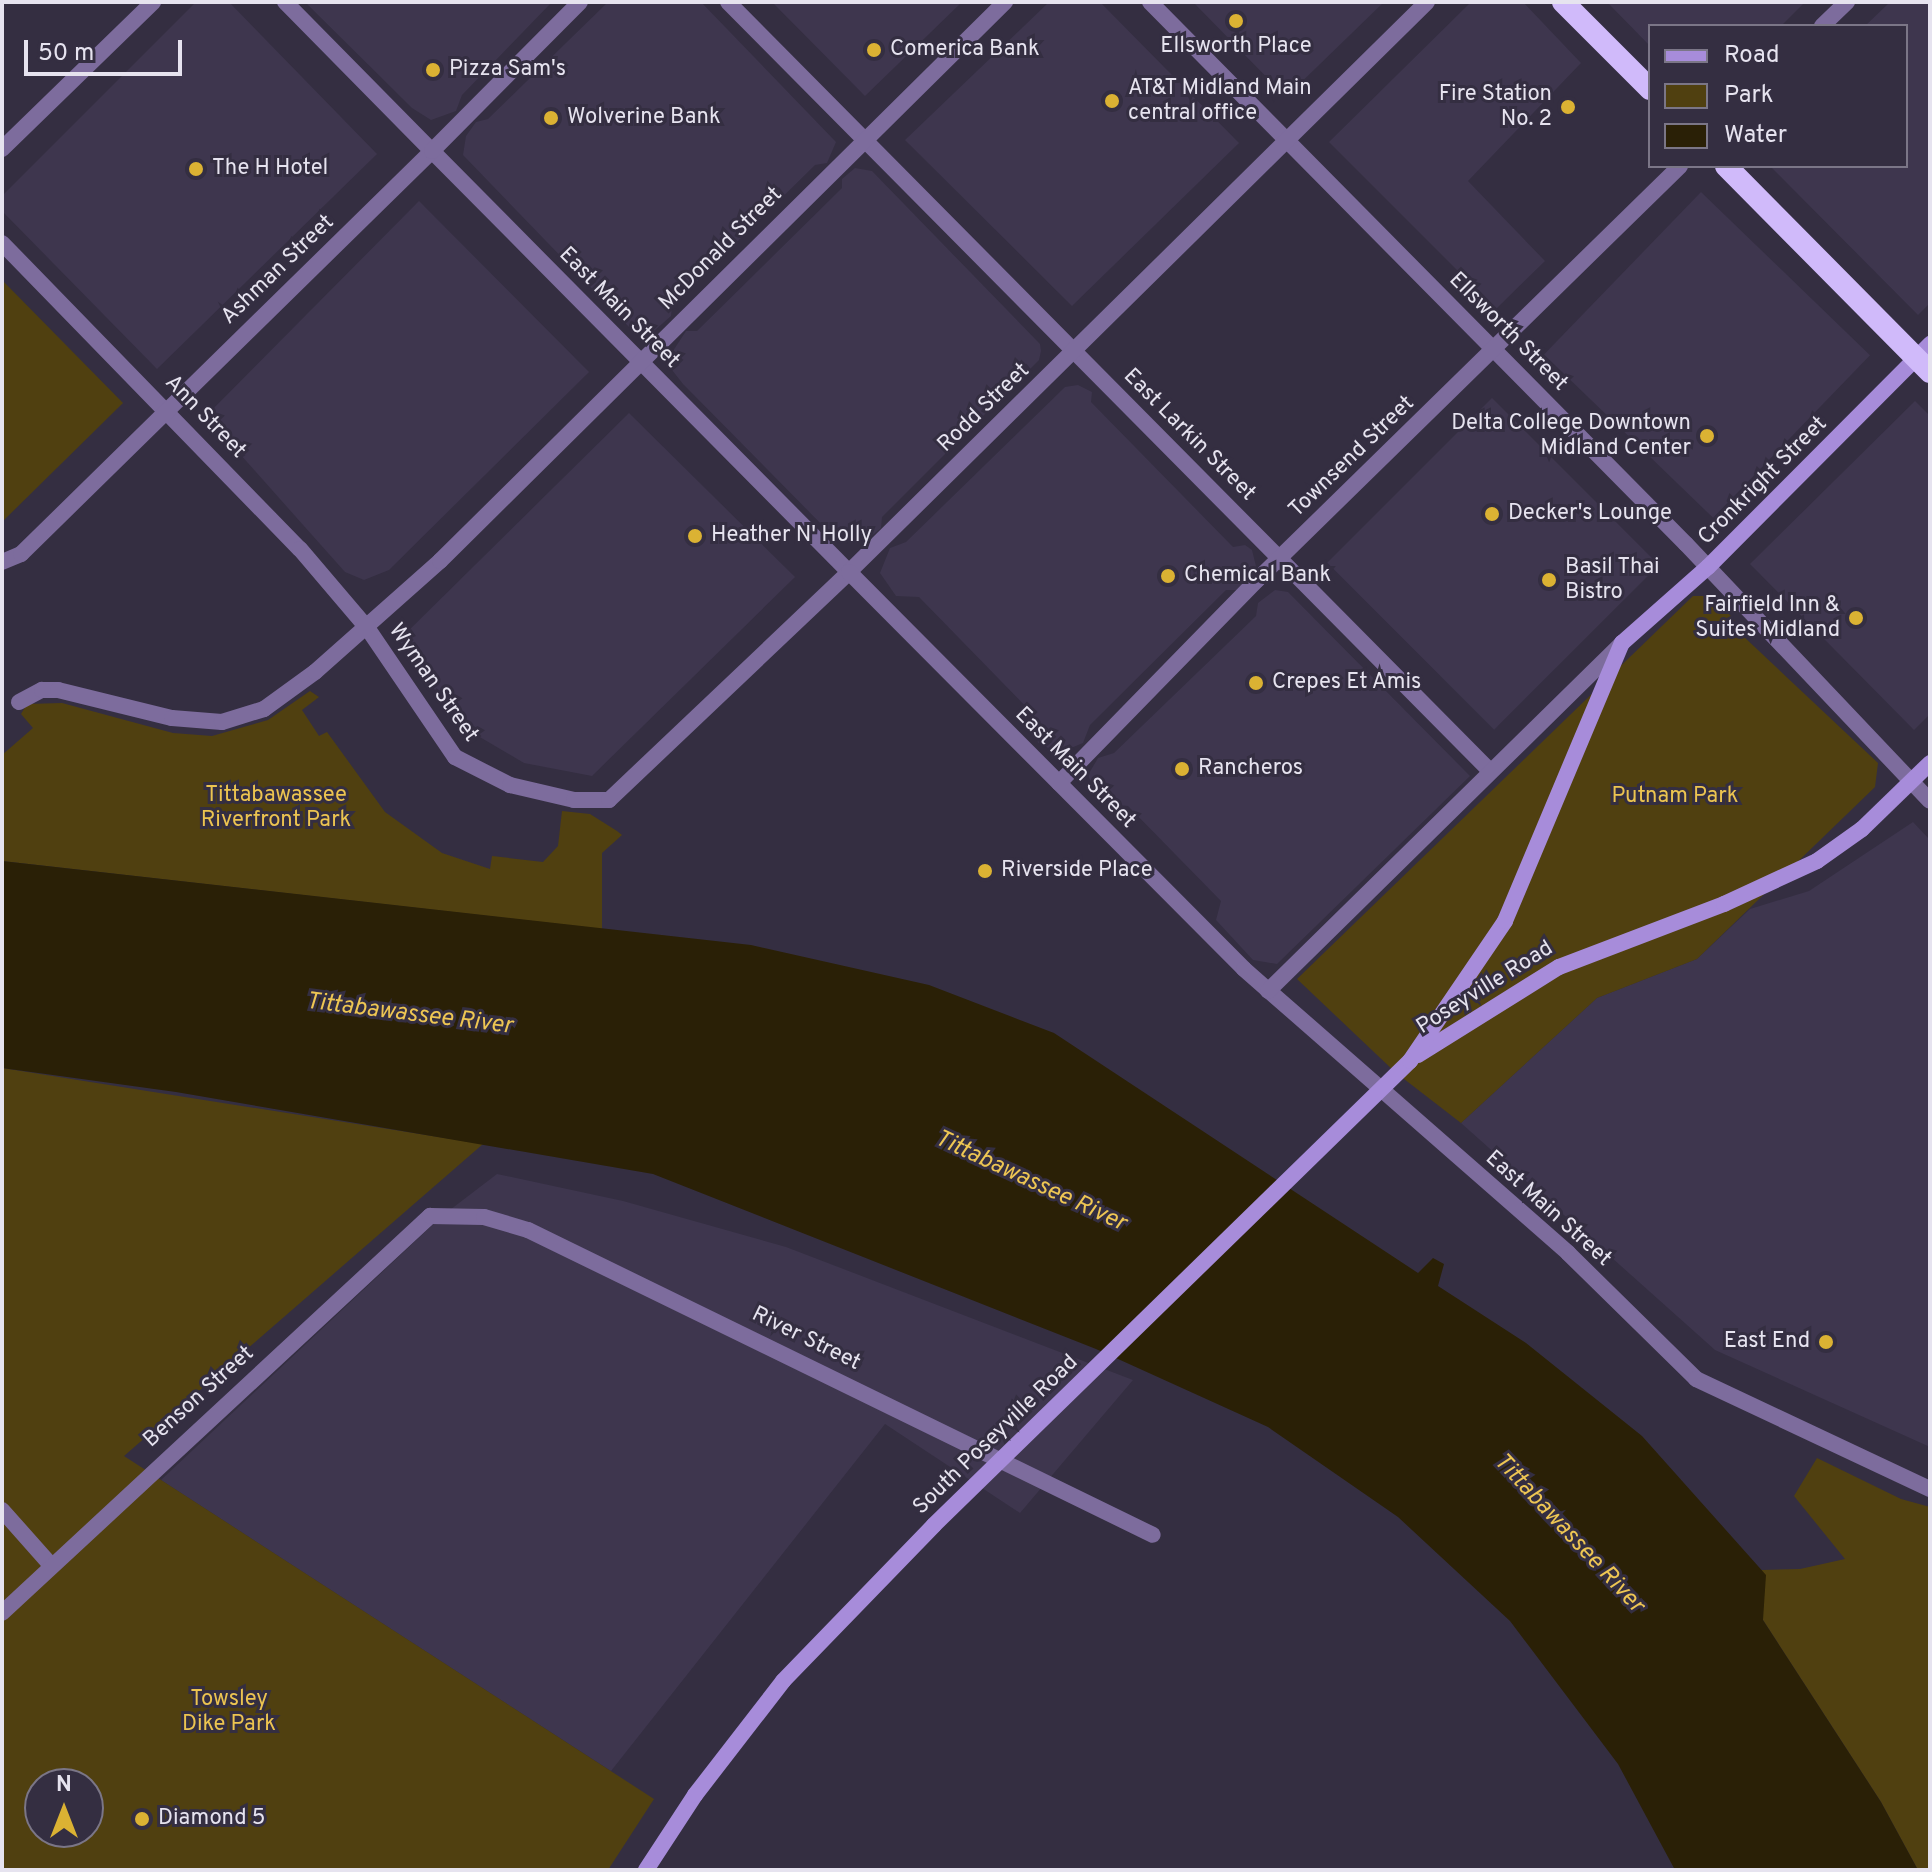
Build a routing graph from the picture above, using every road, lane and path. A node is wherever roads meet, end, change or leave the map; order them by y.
1 (153, 2) edge
2 (285, 2) edge
3 (580, 2) edge
4 (728, 2) edge
5 (1005, 2) edge
6 (1150, 2) edge
7 (1427, 2) edge
8 (1563, 2) edge
9 (1847, 2) edge
10 (1824, 24) edge
11 (1648, 87) edge
12 (864, 139) junction
13 (1286, 140) junction
14 (2, 149) edge
15 (432, 151) junction
16 (1678, 168) edge
17 (1728, 168) edge
18 (2, 243) edge
19 (1494, 348) junction
20 (1074, 351) junction
21 (1925, 358) edge
22 (642, 362) junction
23 (166, 408) junction
24 (1280, 558) junction
25 (2, 562) edge
26 (1708, 567) junction
27 (849, 572) junction
28 (368, 629) junction
29 (1622, 643) junction
30 (19, 702) dead end
31 (1930, 763) edge
32 (1489, 770) junction
33 (1911, 782) junction
34 (1059, 783) junction
35 (552, 796) joint
36 (1930, 801) edge
37 (1268, 991) junction
38 (1410, 1061) junction
39 (430, 1216) joint
40 (1930, 1489) edge
41 (2, 1510) edge
42 (1153, 1535) dead end
43 (50, 1564) junction
44 (2, 1613) edge
45 (646, 1870) edge

1 - 14 street
2 - 15 street, East Main Street
3 - 15 street, Ashman Street
4 - 12 street, East Larkin Street
5 - 12 street, McDonald Street
6 - 13 street, Ellsworth Street
7 - 13 street, Rodd Street
8 - 11 highway
9 - 10 street
12 - 20 street, East Larkin Street
12 - 22 street, McDonald Street
13 - 19 street, Ellsworth Street
13 - 20 street, Rodd Street
15 - 22 street, East Main Street
15 - 23 street, Ashman Street
16 - 19 street, Townsend Street
17 - 21 highway
18 - 23 street, Ann Street
19 - 24 street, Townsend Street
19 - 26 street, Ellsworth Street
20 - 24 street, East Larkin Street
20 - 27 street, Rodd Street
21 - 26 main road, Cronkright Street
22 - 27 street, East Main Street
22 - 28 street, McDonald Street
23 - 25 street, Ashman Street
23 - 28 street, Ann Street
24 - 32 street, East Larkin Street
24 - 34 street, Townsend Street
26 - 29 main road, Cronkright Street
26 - 33 street, Ellsworth Street
27 - 34 street, East Main Street
27 - 35 street, Rodd Street
28 - 30 street, Wyman Street
28 - 35 street, Wyman Street
29 - 32 street
29 - 38 main road, Poseyville Road
31 - 33 main road, Poseyville Road
32 - 37 street
33 - 36 street, Ellsworth Street
33 - 38 main road, Poseyville Road
34 - 37 street, East Main Street
37 - 40 street, East Main Street
38 - 45 main road, South Poseyville Road
39 - 42 street, River Street
39 - 43 street, Benson Street
41 - 43 street
43 - 44 street, Benson Street

